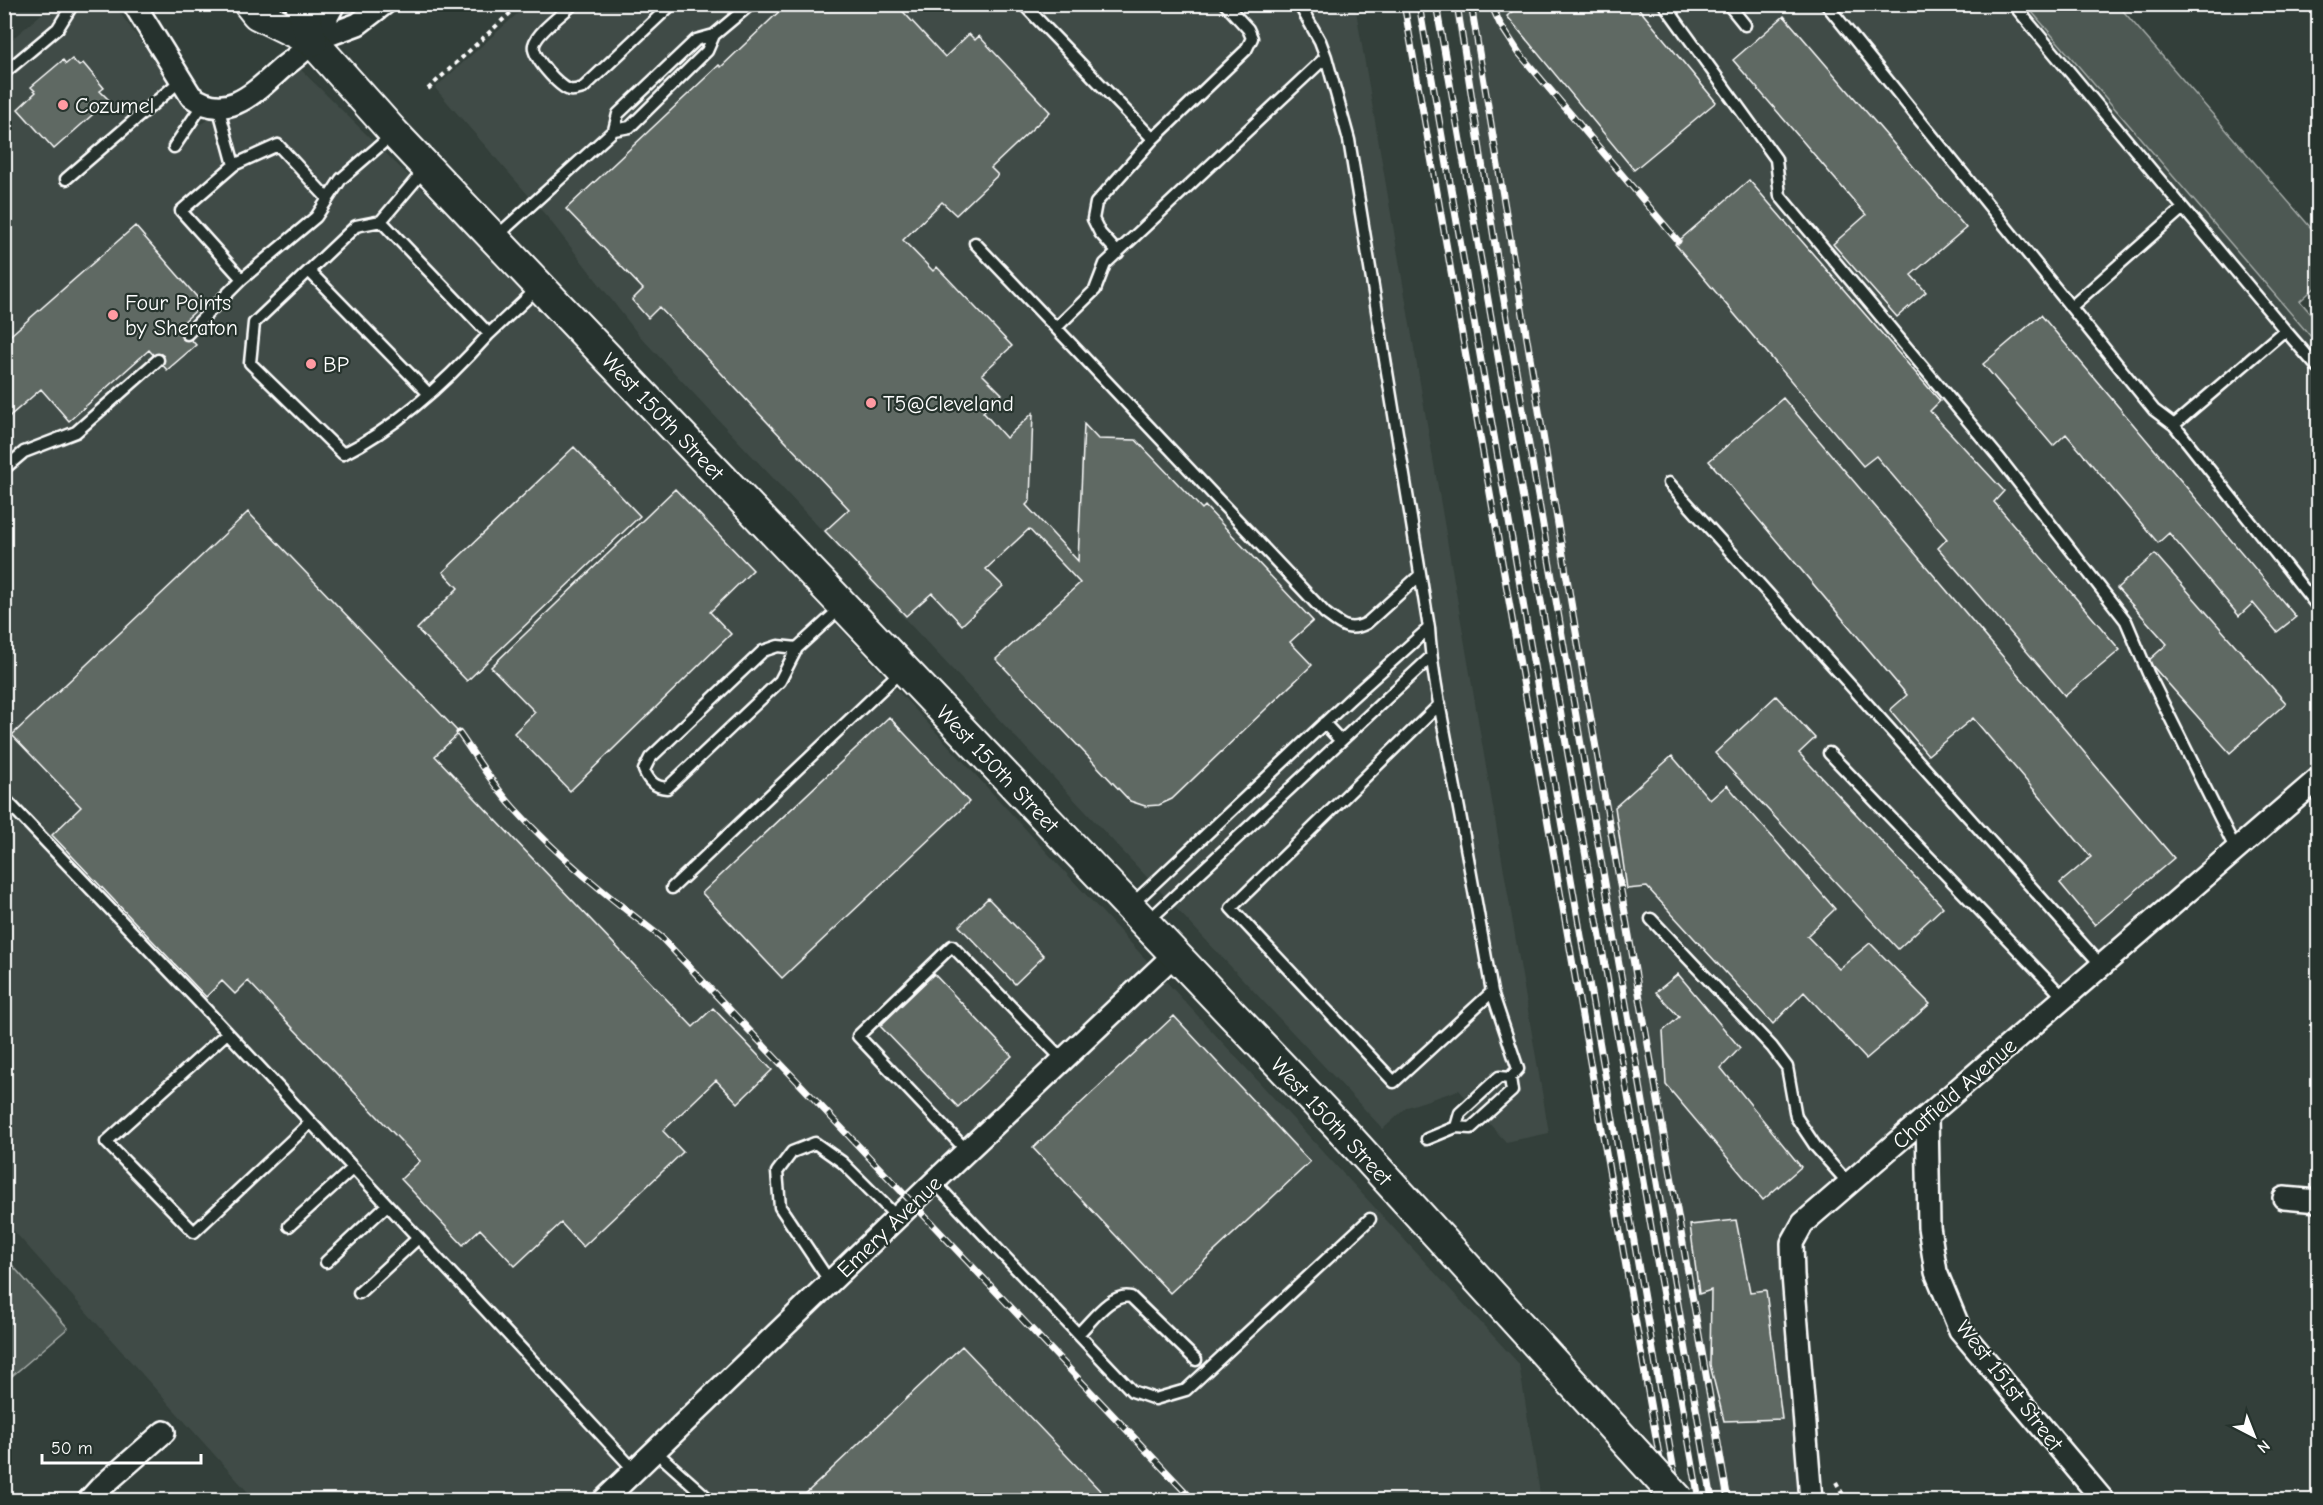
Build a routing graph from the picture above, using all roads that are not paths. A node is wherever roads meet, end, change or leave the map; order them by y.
1 (73, 4) edge
2 (134, 4) edge
3 (249, 4) edge
4 (301, 4) edge
5 (334, 4) edge
6 (384, 4) edge
7 (573, 4) edge
8 (672, 4) edge
9 (751, 4) edge
10 (1023, 4) edge
11 (1226, 4) edge
12 (1299, 4) edge
13 (1664, 4) edge
14 (1728, 4) edge
15 (1826, 4) edge
16 (2013, 4) edge
17 (1745, 25) dead end
18 (714, 35) junction
19 (312, 41) junction
20 (1326, 57) junction
21 (4, 73) edge
22 (180, 81) junction
23 (210, 105) junction
24 (614, 130) junction
25 (394, 133) junction
26 (1154, 139) junction
27 (174, 147) dead end
28 (234, 165) junction
29 (426, 167) junction
30 (66, 179) dead end
31 (328, 199) junction
32 (2183, 208) junction
33 (381, 221) junction
34 (494, 238) junction
35 (975, 243) dead end
36 (1118, 253) junction
37 (309, 271) junction
38 (242, 279) junction
39 (540, 286) junction
40 (2071, 307) junction
41 (1056, 328) junction
42 (2285, 330) junction
43 (187, 334) dead end
44 (489, 334) junction
45 (158, 360) dead end
46 (2319, 368) edge
47 (428, 393) junction
48 (2174, 425) junction
49 (4, 469) edge
50 (1669, 483) dead end
51 (1419, 576) junction
52 (843, 606) junction
53 (2319, 607) edge
54 (1429, 628) junction
55 (797, 648) junction
56 (1431, 657) junction
57 (904, 669) junction
58 (1440, 705) junction
59 (1324, 723) junction
60 (1340, 740) junction
61 (1829, 753) dead end
62 (2319, 779) edge
63 (4, 798) edge
64 (2236, 850) junction
65 (672, 888) dead end
66 (1138, 914) junction
67 (1650, 919) dead end
68 (1176, 953) junction
69 (2102, 966) junction
70 (1492, 992) junction
71 (2064, 998) junction
72 (227, 1033) junction
73 (1063, 1060) junction
74 (1510, 1078) junction
75 (1927, 1116) junction
76 (310, 1123) junction
77 (1456, 1127) junction
78 (1427, 1139) dead end
79 (967, 1151) junction
80 (352, 1168) junction
81 (934, 1182) junction
82 (1849, 1184) junction
83 (2284, 1198) dead end
84 (2319, 1201) edge
85 (386, 1206) junction
86 (897, 1218) junction
87 (1370, 1219) dead end
88 (289, 1226) dead end
89 (417, 1239) junction
90 (326, 1262) dead end
91 (830, 1282) junction
92 (359, 1293) dead end
93 (1078, 1334) junction
94 (1196, 1360) dead end
95 (164, 1432) dead end
96 (655, 1451) junction
97 (635, 1471) junction
98 (89, 1500) edge
99 (604, 1500) edge
100 (710, 1500) edge
101 (1679, 1500) edge
102 (1811, 1500) edge
103 (2103, 1500) edge

1 - 21 lane
2 - 22 street
3 - 19 main road, West 150th Street
4 - 19 main road, West 150th Street
5 - 19 street
6 - 19 street
7 - 8 lane
9 - 18 lane
10 - 26 lane
11 - 26 lane
12 - 20 lane
13 - 64 lane
14 - 17 lane
15 - 40 lane
16 - 32 lane
18 - 24 lane
18 - 24 lane
19 - 23 street
19 - 25 main road, West 150th Street
20 - 36 lane
20 - 51 lane
22 - 23 street
22 - 30 lane
23 - 27 lane
23 - 28 lane
24 - 34 lane
25 - 29 main road, West 150th Street
25 - 31 lane
26 - 36 lane
28 - 31 lane
28 - 38 lane
29 - 33 lane
29 - 34 main road, West 150th Street
31 - 38 lane
32 - 40 lane
32 - 42 lane
33 - 37 lane
33 - 44 lane
34 - 39 main road, West 150th Street
35 - 41 lane
36 - 41 lane
37 - 47 lane
37 - 47 lane
38 - 43 lane
39 - 44 lane
39 - 52 main road, West 150th Street
40 - 48 lane
41 - 51 lane
42 - 46 lane
42 - 48 lane
44 - 47 lane
45 - 49 lane
48 - 53 lane
50 - 69 lane
51 - 54 lane
52 - 55 lane
52 - 57 main road, West 150th Street
54 - 56 lane
54 - 59 lane
55 - 55 lane
56 - 58 lane
56 - 60 lane
57 - 65 lane
57 - 66 main road, West 150th Street
58 - 70 lane
58 - 70 lane
59 - 60 lane
59 - 66 lane
60 - 66 lane
61 - 71 lane
62 - 64 street, Chatfield Avenue
63 - 72 lane
64 - 69 street, Chatfield Avenue
66 - 68 main road, West 150th Street
67 - 82 lane
68 - 73 street, Emery Avenue
68 - 101 main road, West 150th Street, bridge
69 - 71 street, Chatfield Avenue
70 - 74 lane
71 - 75 street, Chatfield Avenue
72 - 76 lane
72 - 76 lane
73 - 79 street, Emery Avenue
73 - 79 lane
74 - 77 lane
74 - 77 lane
75 - 82 street, Chatfield Avenue
75 - 103 street, West 151st Street
76 - 80 lane
77 - 78 lane
79 - 81 street, Emery Avenue
80 - 85 lane
80 - 88 lane
81 - 86 street, Emery Avenue
81 - 93 lane
82 - 102 street, Chatfield Avenue
83 - 84 street
85 - 89 lane
85 - 90 lane
86 - 91 street, Emery Avenue
86 - 91 lane
87 - 93 lane
89 - 92 lane
89 - 97 lane
91 - 96 street, Emery Avenue
93 - 94 lane
95 - 98 street
96 - 97 street, Emery Avenue
96 - 100 lane
97 - 99 street, Emery Avenue

